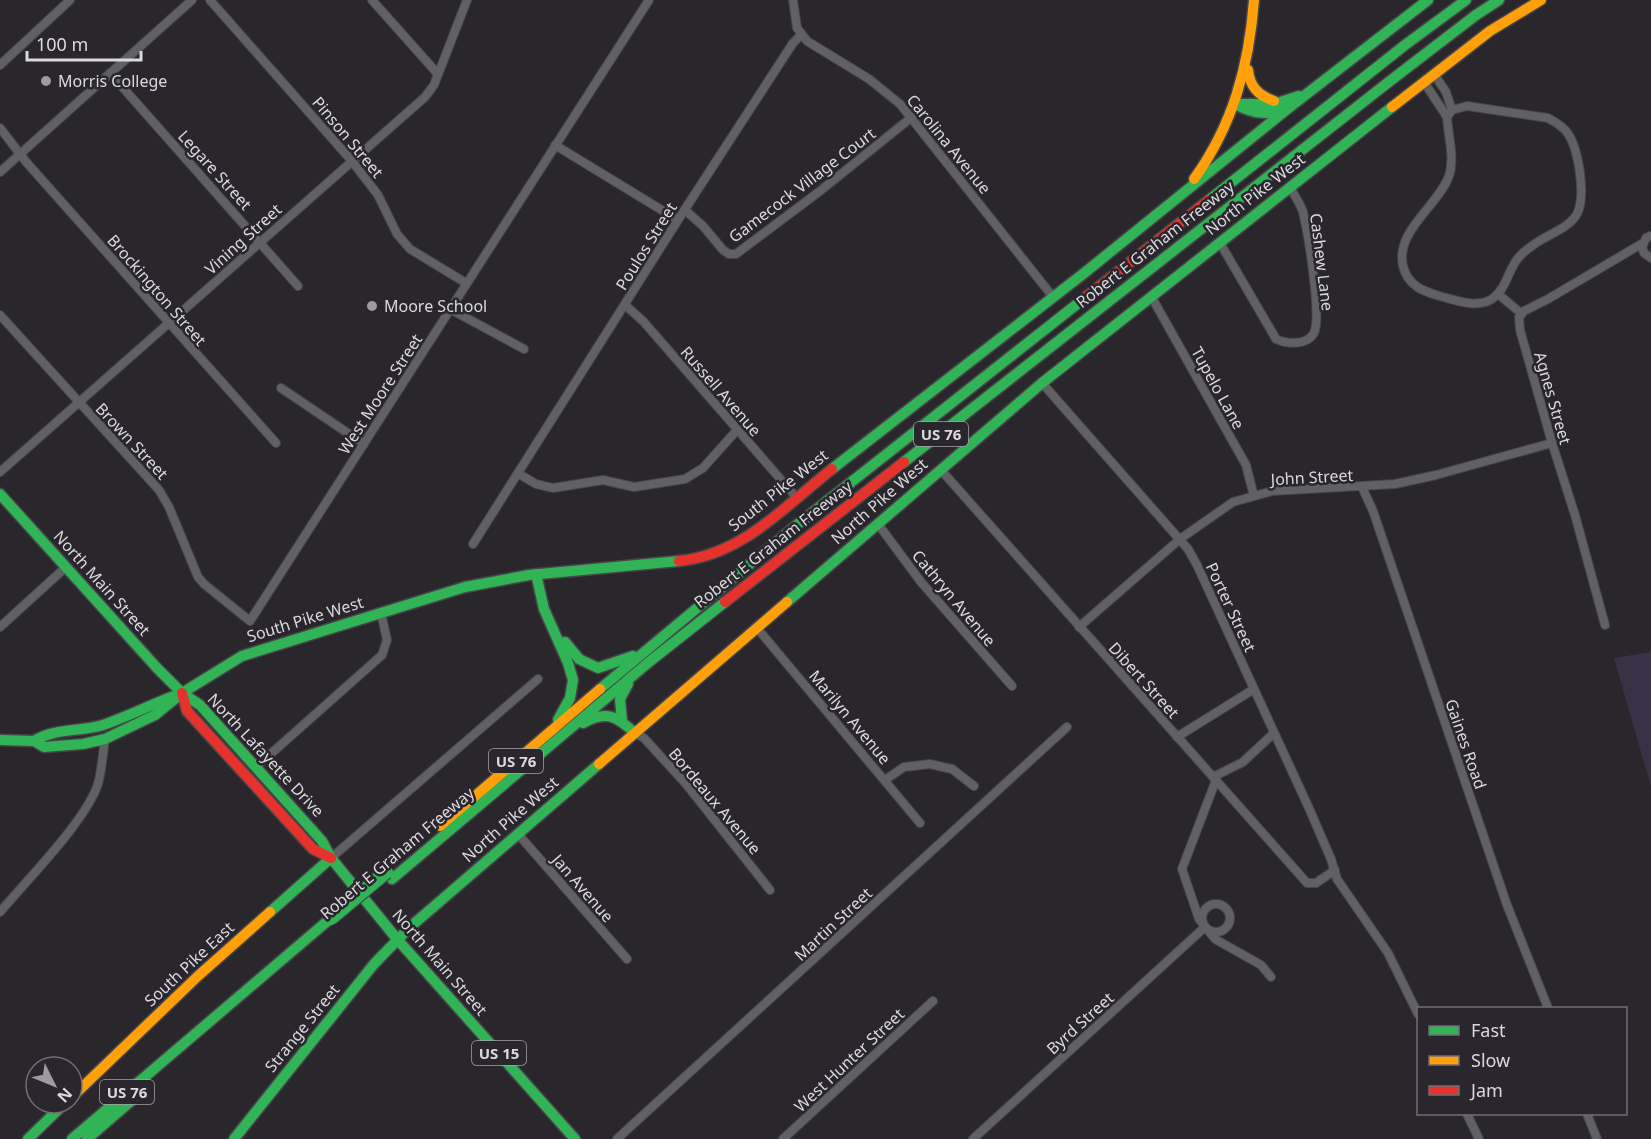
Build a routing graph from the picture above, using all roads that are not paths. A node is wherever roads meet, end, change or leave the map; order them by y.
1 (70, 0) edge
2 (192, 0) edge
3 (210, 0) edge
4 (372, 0) edge
5 (467, 0) edge
6 (649, 0) edge
7 (793, 0) edge
8 (1254, 0) edge
9 (1428, 0) edge
10 (1466, 0) edge
11 (1499, 0) edge
12 (1541, 0) edge
13 (801, 35) junction
14 (1247, 58) junction
15 (0, 65) edge
16 (437, 73) junction
17 (110, 74) junction
18 (1429, 78) junction
19 (1235, 104) junction
20 (1286, 104) junction
21 (1450, 113) junction
22 (912, 117) junction
23 (0, 128) edge
24 (555, 145) junction
25 (20, 153) junction
26 (351, 160) junction
27 (0, 172) edge
28 (1290, 188) junction
29 (1182, 194) junction
30 (684, 210) junction
31 (678, 220) junction
32 (1651, 236) edge
33 (260, 242) junction
34 (1220, 243) junction
35 (1643, 243) junction
36 (1651, 258) edge
37 (466, 284) junction
38 (298, 286) dead end
39 (1498, 294) junction
40 (1151, 296) junction
41 (1053, 297) junction
42 (625, 304) junction
43 (450, 309) junction
44 (1521, 314) junction
45 (0, 315) edge
46 (169, 325) junction
47 (524, 349) dead end
48 (1042, 383) junction
49 (281, 388) dead end
50 (79, 404) junction
51 (737, 430) junction
52 (276, 443) dead end
53 (1552, 443) junction
54 (364, 444) junction
55 (941, 470) junction
56 (0, 472) edge
57 (519, 474) junction
58 (1362, 487) junction
59 (0, 494) edge
60 (1254, 495) junction
61 (796, 497) junction
62 (878, 524) junction
63 (1180, 539) junction
64 (473, 544) dead end
65 (66, 567) junction
66 (536, 574) junction
67 (381, 613) junction
68 (547, 615) junction
69 (250, 621) joint
70 (1605, 626) dead end
71 (0, 627) edge
72 (1079, 627) junction
73 (757, 628) junction
74 (647, 656) junction
75 (538, 679) dead end
76 (1011, 686) dead end
77 (1254, 689) junction
78 (182, 693) junction
79 (622, 721) junction
80 (1067, 727) dead end
81 (635, 733) junction
82 (1274, 733) junction
83 (1177, 737) junction
84 (105, 739) junction
85 (0, 740) edge
86 (548, 740) junction
87 (39, 744) junction
88 (256, 767) junction
89 (1214, 779) junction
90 (885, 780) junction
91 (974, 786) dead end
92 (921, 824) dead end
93 (519, 834) junction
94 (331, 858) junction
95 (1336, 875) junction
96 (770, 890) dead end
97 (0, 912) edge
98 (1205, 927) junction
99 (397, 939) junction
100 (627, 960) dead end
101 (1271, 977) dead end
102 (933, 1001) dead end
103 (1548, 1007) edge
104 (1417, 1010) edge
105 (185, 1048) junction
106 (84, 1085) edge
107 (52, 1115) edge
108 (1468, 1115) edge
109 (1588, 1115) edge
110 (27, 1139) edge
111 (72, 1139) edge
112 (87, 1139) edge
113 (234, 1139) edge
114 (575, 1139) edge
115 (617, 1139) edge
116 (783, 1139) edge
117 (973, 1139) edge
118 (1479, 1139) edge
119 (1597, 1139) edge

1 - 15 street
2 - 17 street
3 - 26 street, Pinson Street
4 - 16 street
5 - 16 street, Vining Street
6 - 24 street, West Moore Street
7 - 13 street
8 - 14 main road
9 - 20 main road
10 - 74 main road, Robert E Graham Freeway / US 76
11 - 74 main road, Robert E Graham Freeway / US 76
12 - 18 main road, North Pike West
13 - 22 street, Carolina Avenue
13 - 30 street, Poulos Street
14 - 19 main road
14 - 20 main road
16 - 26 street, Vining Street
17 - 25 street
17 - 33 street, Legare Street
18 - 21 street
18 - 21 street
18 - 28 main road, North Pike West
19 - 20 main road
19 - 29 main road
20 - 29 main road
21 - 39 street
21 - 39 street
22 - 30 street, Gamecock Village Court
22 - 41 street, Carolina Avenue
23 - 25 street, Brockington Street
24 - 31 street
24 - 37 street, West Moore Street
25 - 27 street
25 - 46 street, Brockington Street
26 - 33 street, Vining Street
26 - 37 street, Pinson Street
28 - 34 main road, North Pike West
28 - 34 street, Cashew Lane
29 - 41 main road, South Pike West
30 - 31 street, Poulos Street
31 - 42 street, Poulos Street
32 - 35 street
33 - 38 street, Legare Street
33 - 46 street, Vining Street
34 - 40 main road, North Pike West
35 - 36 street
35 - 44 street
37 - 43 street, West Moore Street
39 - 44 street
40 - 48 main road, North Pike West
40 - 60 street, Tupelo Lane
41 - 61 main road, South Pike West
42 - 51 street, Russell Avenue
42 - 57 street, Poulos Street
43 - 47 street
43 - 54 street, West Moore Street
44 - 53 street, Agnes Street
45 - 50 street, Brown Street
46 - 50 street, Vining Street
46 - 52 street, Brockington Street
48 - 55 main road, North Pike West
48 - 63 street, Porter Street
49 - 54 street
50 - 56 street, Vining Street
50 - 69 street, Brown Street
51 - 57 street
51 - 61 street, Russell Avenue
53 - 58 street, John Street
53 - 70 street, Agnes Street
54 - 69 street, West Moore Street
55 - 62 main road, North Pike West
55 - 72 street, Dibert Street
57 - 64 street, Poulos Street
58 - 60 street, John Street
58 - 103 street, Gaines Road
59 - 65 main road, North Main Street
60 - 63 street, John Street
61 - 66 main road, South Pike West
62 - 73 main road, North Pike West
62 - 76 street, Cathryn Avenue
63 - 72 street, John Street
63 - 77 street, Porter Street
65 - 71 street
65 - 78 main road, North Main Street
66 - 67 main road, South Pike West
66 - 68 main road
67 - 78 main road, South Pike West
67 - 88 street
68 - 74 main road
68 - 86 main road
72 - 83 street, Dibert Street
73 - 81 main road, North Pike West
73 - 90 street, Marilyn Avenue
74 - 79 main road
74 - 86 main road, Robert E Graham Freeway / US 76
75 - 94 street
77 - 82 street, Porter Street
77 - 83 street
78 - 84 main road, North Lafayette Drive
78 - 87 main road
78 - 88 main road, North Lafayette Drive
78 - 94 main road
79 - 81 main road
79 - 86 main road
80 - 115 street, Martin Street
81 - 93 main road, North Pike West
81 - 96 street, Bordeaux Avenue
82 - 89 street
82 - 95 street, Porter Street
83 - 89 street, Dibert Street
84 - 87 main road, North Lafayette Drive
84 - 97 street
85 - 87 main road, North Lafayette Drive
86 - 105 main road, Robert E Graham Freeway / US 76, bridge
88 - 94 main road, North Lafayette Drive
89 - 95 street, Dibert Street
89 - 98 street
90 - 91 street
90 - 92 street, Marilyn Avenue
93 - 99 main road, North Pike West
93 - 100 street, Jan Avenue
94 - 99 main road, North Main Street / US 15
94 - 106 main road, South Pike East
95 - 104 street, Porter Street
98 - 101 street
98 - 117 street, Byrd Street
99 - 113 main road, Strange Street
99 - 114 main road, North Main Street / US 15
102 - 116 street, West Hunter Street
105 - 111 main road, Robert E Graham Freeway / US 76
105 - 112 main road, Robert E Graham Freeway / US 76
107 - 110 main road
108 - 118 street
109 - 119 street

